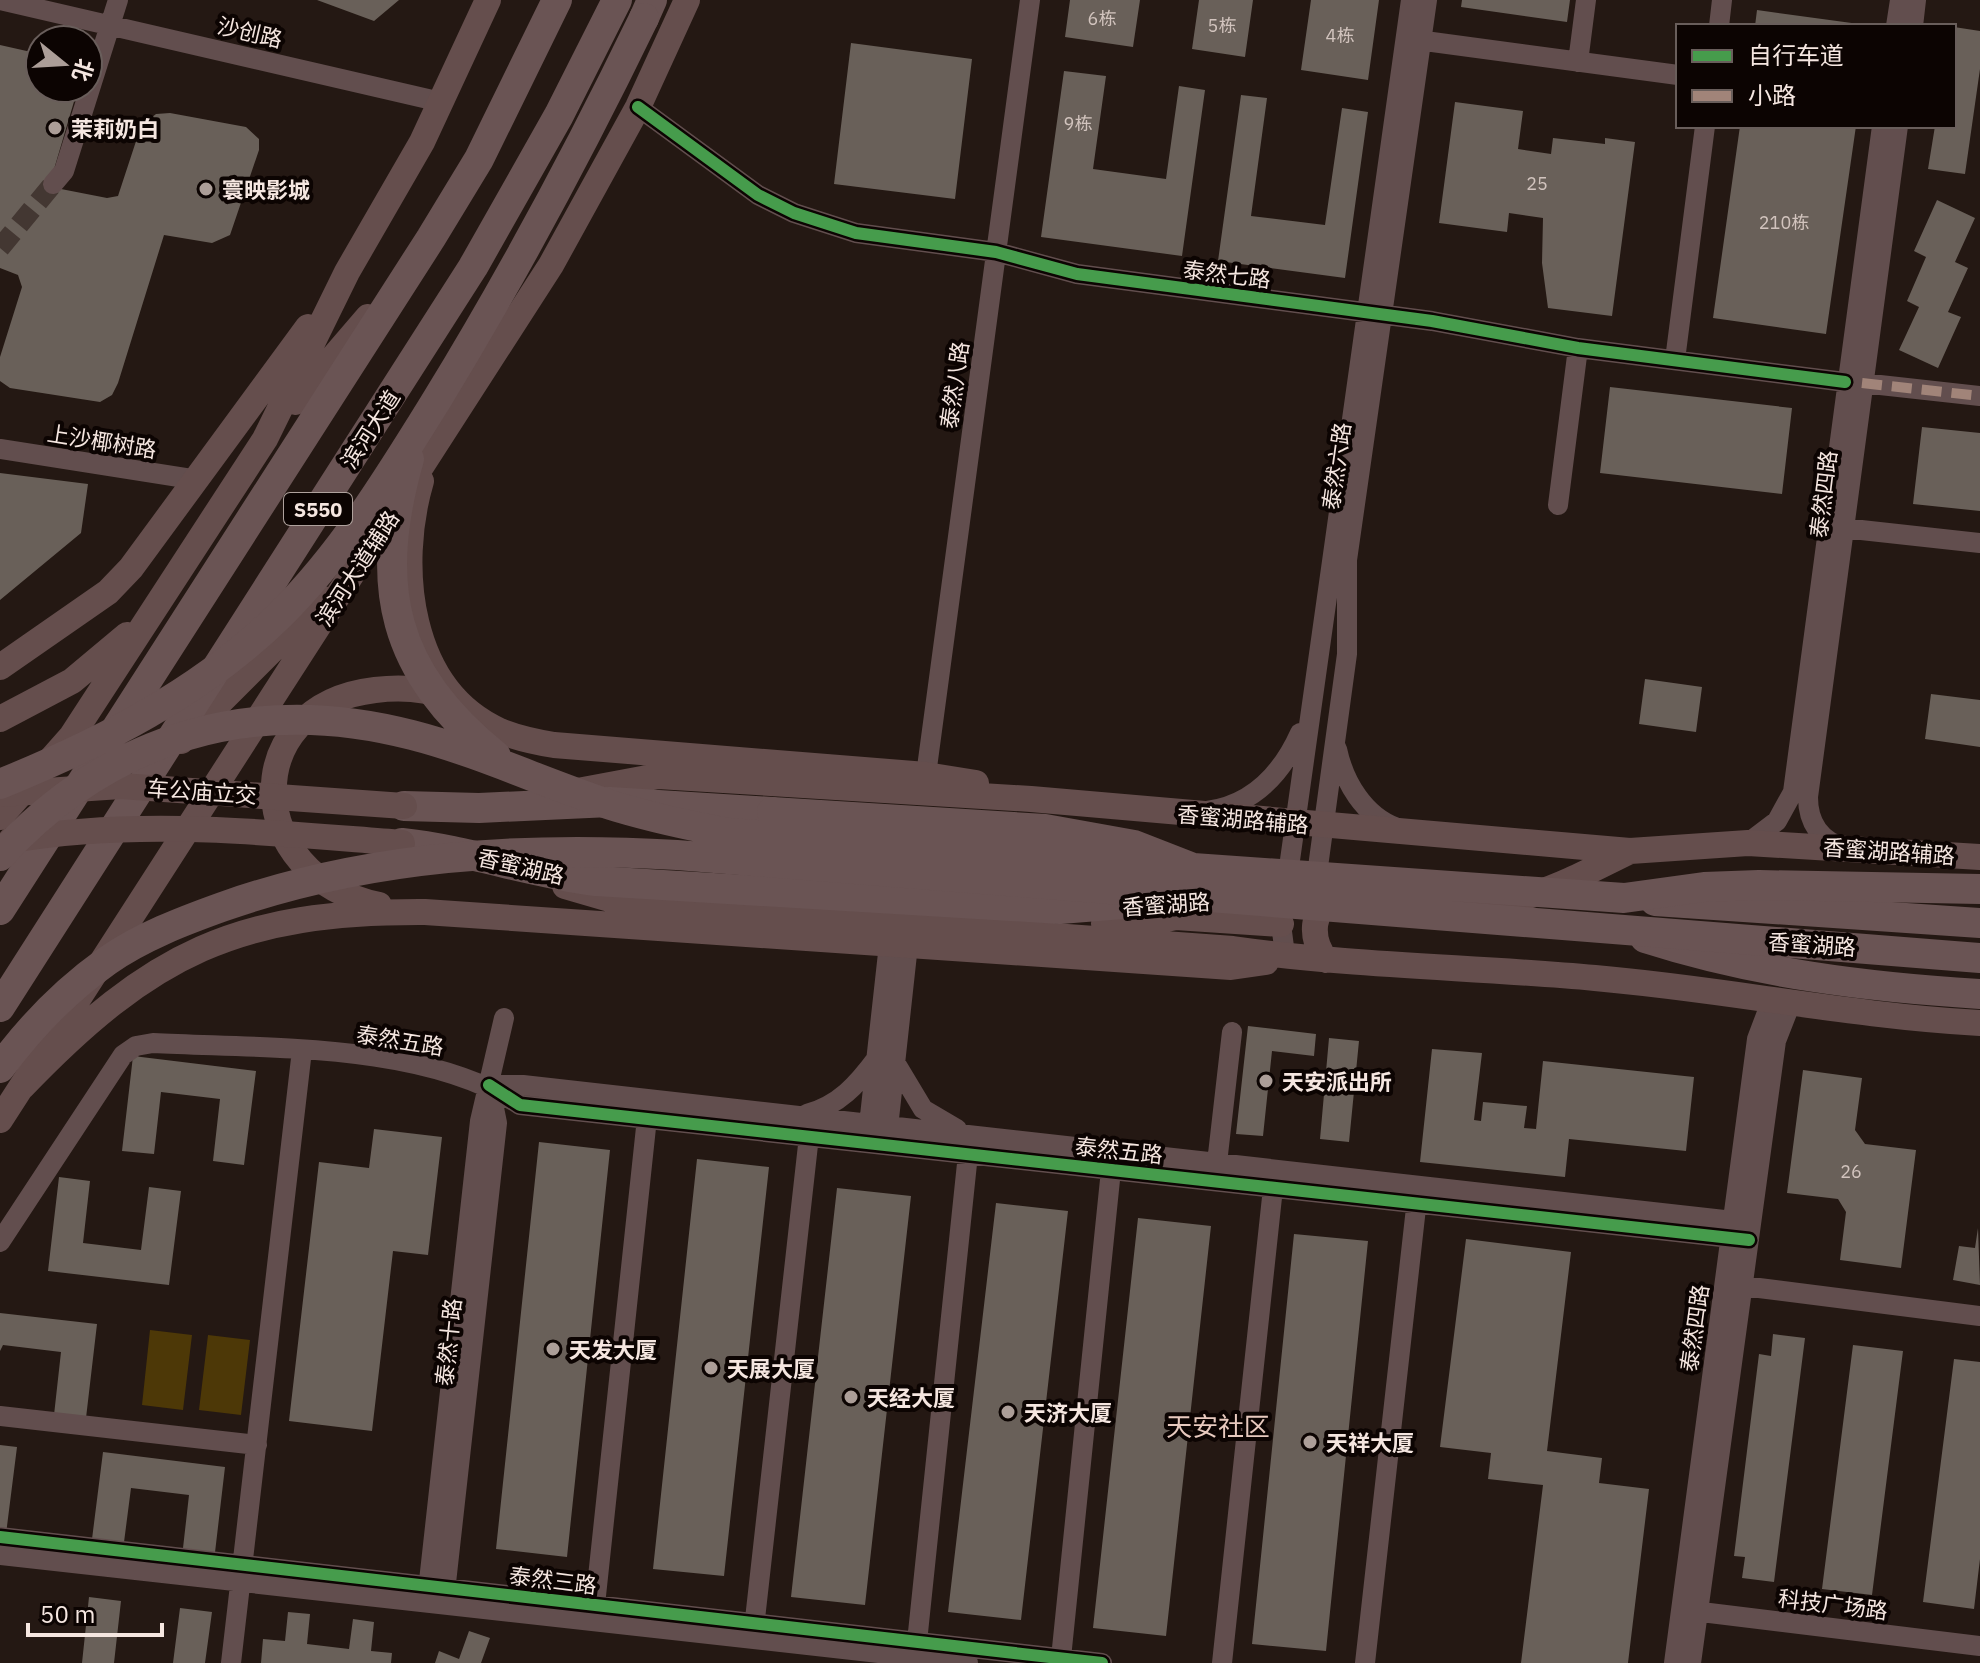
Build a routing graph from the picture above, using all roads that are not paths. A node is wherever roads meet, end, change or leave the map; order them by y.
1 (0, 0) edge
2 (118, 0) edge
3 (532, 0) edge
4 (557, 0) edge
5 (617, 0) edge
6 (687, 0) edge
7 (1030, 0) edge
8 (1411, 0) edge
9 (1427, 0) edge
10 (1586, 0) edge
11 (1722, 0) edge
12 (1900, 0) edge
13 (1916, 0) edge
14 (488, 1) edge
15 (648, 9) edge
16 (110, 24) junction
17 (1719, 24) edge
18 (1896, 24) edge
19 (1913, 24) edge
20 (539, 39) junction
21 (1413, 39) junction
22 (1578, 62) junction
23 (1676, 75) edge
24 (441, 102) junction
25 (638, 107) junction
26 (1705, 128) edge
27 (1882, 128) edge
28 (1898, 128) edge
29 (53, 184) tunnel mouth
30 (431, 238) junction
31 (996, 252) junction
32 (347, 272) junction
33 (1374, 313) junction
34 (1578, 348) junction
35 (1675, 360) junction
36 (1854, 382) junction
37 (1980, 396) edge
38 (423, 422) junction
39 (265, 439) junction
40 (220, 446) junction
41 (0, 449) edge
42 (427, 458) junction
43 (198, 480) junction
44 (1558, 505) dead end
45 (1843, 528) junction
46 (1980, 543) edge
47 (196, 544) junction
48 (361, 561) junction
49 (151, 613) junction
50 (0, 667) edge
51 (458, 701) junction
52 (1311, 703) junction
53 (0, 719) edge
54 (1335, 742) junction
55 (514, 769) junction
56 (151, 772) junction
57 (926, 775) junction
58 (0, 784) edge
59 (0, 794) edge
60 (1031, 799) junction
61 (404, 806) joint
62 (509, 807) junction
63 (1182, 815) junction
64 (0, 817) edge
65 (1294, 824) junction
66 (1323, 826) junction
67 (1412, 833) junction
68 (0, 841) edge
69 (402, 843) joint
70 (1748, 843) junction
71 (1849, 849) junction
72 (1980, 849) edge
73 (1630, 851) junction
74 (1946, 854) junction
75 (0, 856) edge
76 (1980, 857) edge
77 (517, 868) junction
78 (1192, 883) junction
79 (1980, 889) edge
80 (1624, 898) junction
81 (0, 910) edge
82 (425, 912) junction
83 (1980, 923) edge
84 (1281, 924) junction
85 (1621, 930) junction
86 (1021, 934) junction
87 (899, 944) junction
88 (1292, 958) junction
89 (1980, 958) edge
90 (1326, 960) junction
91 (1980, 994) edge
92 (1780, 1003) junction
93 (0, 1007) edge
94 (504, 1018) dead end
95 (1929, 1020) junction
96 (1980, 1023) edge
97 (1232, 1032) dead end
98 (1980, 1035) edge
99 (302, 1050) junction
100 (886, 1060) junction
101 (11, 1077) edge
102 (489, 1085) junction
103 (801, 1116) junction
104 (647, 1118) junction
105 (0, 1120) edge
106 (878, 1134) junction
107 (809, 1136) junction
108 (970, 1144) junction
109 (1217, 1163) junction
110 (1111, 1170) junction
111 (1273, 1188) junction
112 (1417, 1194) junction
113 (1741, 1230) junction
114 (0, 1242) edge
115 (1743, 1286) junction
116 (1980, 1316) edge
117 (0, 1416) edge
118 (257, 1445) junction
119 (0, 1537) edge
120 (0, 1555) edge
121 (242, 1574) junction
122 (436, 1595) junction
123 (1690, 1604) junction
124 (595, 1605) junction
125 (754, 1631) junction
126 (1980, 1633) edge
127 (917, 1642) junction
128 (1980, 1646) edge
129 (1061, 1658) junction
130 (231, 1663) edge
131 (968, 1663) edge
132 (1102, 1663) edge
133 (1222, 1663) edge
134 (1365, 1663) edge
135 (1674, 1663) edge
136 (1691, 1663) edge

1 - 16 street, 沙创路
2 - 16 street
3 - 20 highway
4 - 20 highway, S550
5 - 56 highway, 滨河大道 / S550
6 - 25 main road, 滨河大道辅路
7 - 31 street, 泰然八路
8 - 21 street, 泰然六路
9 - 21 street, 泰然六路
10 - 22 street
11 - 17 street
12 - 18 street
13 - 19 street
14 - 24 main road
15 - 38 highway, bridge
16 - 24 street, 沙创路
16 - 29 street
20 - 30 highway, S550
21 - 22 street
21 - 33 street, 泰然六路
22 - 23 street
24 - 32 main road
25 - 31 street, 泰然七路
25 - 42 main road, 滨河大道辅路
26 - 35 street
27 - 36 street, 泰然四路
28 - 36 street, 泰然四路
30 - 39 main road
30 - 81 highway, S550
31 - 33 street, 泰然七路
31 - 57 street, 泰然八路
32 - 39 main road
32 - 40 main road
33 - 34 street, 泰然七路
33 - 52 street, 泰然六路
33 - 54 street, 泰然六路
34 - 35 street, 泰然七路
34 - 44 street
35 - 36 street, 泰然七路
36 - 37 street, 泰然七路
36 - 45 street, 泰然四路
36 - 70 street, 泰然四路
38 - 55 highway, bridge
38 - 58 highway, bridge
39 - 47 main road
40 - 43 main road
40 - 47 main road
41 - 43 street, 上沙椰树路
42 - 48 main road, 滨河大道辅路
42 - 51 main road
43 - 50 main road
45 - 46 street
45 - 71 street, 泰然四路
47 - 49 main road
48 - 56 main road
48 - 101 main road, 滨河大道辅路
49 - 53 main road
49 - 64 main road
51 - 57 main road
51 - 82 main road
52 - 63 street, 泰然六路
52 - 65 street, 泰然六路
54 - 66 street, 泰然六路
54 - 67 street
55 - 75 highway, bridge
55 - 78 highway, bridge
56 - 93 highway, 滨河大道 / S550
57 - 60 main road
59 - 61 main road, 车公庙立交, bridge
60 - 62 main road, 香蜜湖路辅路
60 - 63 main road, 香蜜湖路辅路
61 - 62 highway, 香蜜湖路
62 - 78 highway, 香蜜湖路, bridge
63 - 65 main road, 香蜜湖路辅路
65 - 66 main road, 香蜜湖路辅路
65 - 84 street, 泰然六路
66 - 67 main road, 香蜜湖路辅路
66 - 84 street, 泰然六路
67 - 73 main road, 香蜜湖路辅路
68 - 69 main road, 车公庙立交, bridge
69 - 77 highway, 香蜜湖路
70 - 71 main road, 香蜜湖路辅路
70 - 73 main road, 香蜜湖路辅路
71 - 74 main road, 香蜜湖路辅路
72 - 74 main road
73 - 90 main road
74 - 76 main road, 香蜜湖路辅路
77 - 78 highway, 香蜜湖路
77 - 86 main road
78 - 80 highway, 香蜜湖路, bridge
78 - 85 highway, 香蜜湖路, bridge
78 - 101 highway, bridge
79 - 80 highway, bridge
80 - 83 highway, 香蜜湖路, bridge
82 - 87 main road
82 - 101 main road
84 - 86 main road
84 - 88 street, 泰然六路
85 - 89 highway, 香蜜湖路, bridge
85 - 91 highway, bridge
86 - 88 main road
87 - 88 main road
87 - 100 street
88 - 90 main road
90 - 92 main road
92 - 95 main road
92 - 113 street, 泰然四路
94 - 102 street, 泰然十路
95 - 96 main road
95 - 98 main road
97 - 109 street
99 - 102 street, 泰然五路
99 - 114 street, 泰然五路
99 - 118 street
100 - 103 street
100 - 106 street
100 - 108 street
101 - 105 main road, 滨河大道辅路
102 - 103 street, 泰然五路
102 - 104 street, 泰然五路
102 - 122 street, 泰然十路
103 - 106 street, 泰然五路
104 - 107 street, 泰然五路
104 - 124 street
106 - 107 street, 泰然五路
106 - 108 street, 泰然五路
107 - 125 street
108 - 109 street, 泰然五路
108 - 110 street, 泰然五路
108 - 127 street
109 - 112 street, 泰然五路
110 - 111 street, 泰然五路
110 - 129 street
111 - 112 street, 泰然五路
111 - 133 street
112 - 113 street, 泰然五路
112 - 134 street
113 - 115 street, 泰然四路
113 - 123 street, 泰然四路
115 - 116 street
115 - 123 street, 泰然四路
117 - 118 street
118 - 121 street
119 - 121 street, 泰然三路
120 - 121 street, 泰然三路
121 - 122 street, 泰然三路
121 - 130 street
122 - 124 street, 泰然三路
122 - 125 street, 泰然三路
123 - 126 street, 科技广场路
123 - 128 street, 科技广场路
123 - 135 street, 泰然四路
123 - 136 street, 泰然四路
124 - 125 street, 泰然三路
125 - 127 street, 泰然三路
125 - 131 street, 泰然三路
127 - 129 street, 泰然三路
129 - 132 street, 泰然三路

